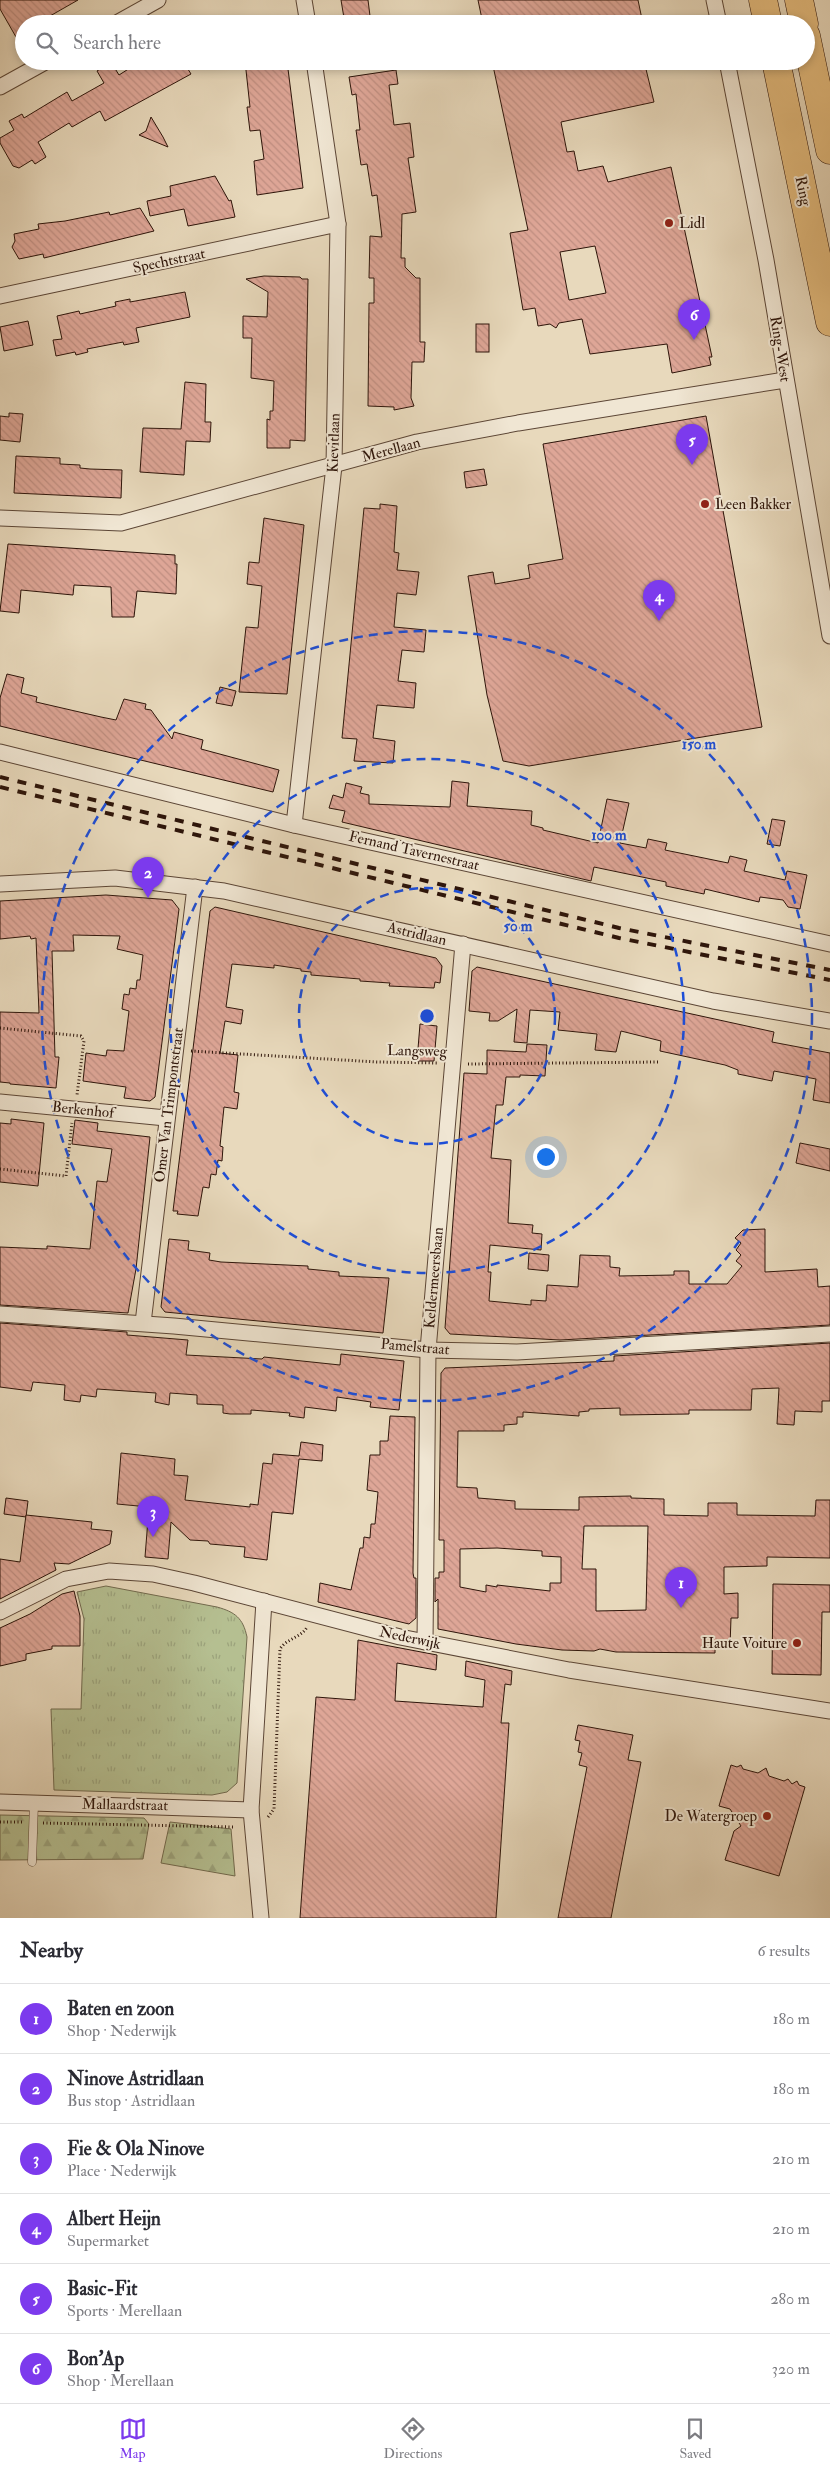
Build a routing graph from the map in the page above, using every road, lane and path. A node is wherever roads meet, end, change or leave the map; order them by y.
1 (158, 0) edge
2 (304, 0) edge
3 (714, 0) edge
4 (763, 0) edge
5 (799, 0) edge
6 (131, 15) edge
7 (306, 15) edge
8 (717, 15) edge
9 (766, 15) edge
10 (802, 15) edge
11 (31, 70) edge
12 (315, 70) edge
13 (729, 70) edge
14 (778, 70) edge
15 (813, 70) edge
16 (22, 75) junction
17 (0, 76) edge
18 (0, 87) edge
19 (830, 150) edge
20 (338, 224) junction
21 (0, 296) edge
22 (830, 322) edge
23 (785, 380) junction
24 (334, 466) junction
25 (0, 518) edge
26 (830, 636) edge
27 (0, 752) edge
28 (294, 825) junction
29 (0, 884) edge
30 (196, 887) junction
31 (463, 944) junction
32 (830, 944) edge
33 (830, 1021) edge
34 (0, 1028) edge
35 (175, 1050) junction
36 (658, 1062) dead end
37 (452, 1063) junction
38 (0, 1102) edge
39 (75, 1110) junction
40 (166, 1118) junction
41 (0, 1169) edge
42 (0, 1314) edge
43 (144, 1323) junction
44 (830, 1334) edge
45 (428, 1350) junction
46 (264, 1601) junction
47 (0, 1612) edge
48 (314, 1615) junction
49 (425, 1642) junction
50 (830, 1711) edge
51 (0, 1802) edge
52 (34, 1803) junction
53 (251, 1817) junction
54 (0, 1822) edge
55 (34, 1823) junction
56 (32, 1862) dead end
57 (261, 1918) edge

1 - 6 street
2 - 7 street
3 - 8 street
4 - 9 highway
5 - 10 highway
11 - 16 street
12 - 20 street, Kievitlaan
13 - 23 street, Ring-West
14 - 22 highway, Ring
15 - 19 highway
16 - 17 street
16 - 18 street
20 - 21 street, Spechtstraat
20 - 24 street, Kievitlaan
23 - 24 street, Merellaan
23 - 26 street, Ring-West
24 - 25 street, Merellaan
24 - 28 street, Kievitlaan
27 - 28 street, Fernand Tavernestraat
28 - 32 street, Fernand Tavernestraat
29 - 30 street, Astridlaan
30 - 31 street, Astridlaan
30 - 35 street, Omer Van Trimpontstraat
31 - 33 street, Astridlaan
31 - 37 street, Keldermeersbaan
34 - 39 path
35 - 37 path, Langsweg
35 - 40 street, Omer Van Trimpontstraat
36 - 37 path, Langsweg
37 - 45 street, Keldermeersbaan
38 - 39 street, Berkenhof
39 - 40 street, Berkenhof
39 - 41 path
40 - 43 street, Omer Van Trimpontstraat
42 - 43 street, Pamelstraat
43 - 45 street, Pamelstraat
44 - 45 street, Pamelstraat
45 - 49 street, Keldermeersbaan
46 - 47 street, Nederwijk
46 - 48 street, Nederwijk
46 - 53 street
48 - 49 street, Nederwijk
48 - 53 path
49 - 50 street, Nederwijk
51 - 52 street, Mallaardstraat
52 - 53 street, Mallaardstraat
52 - 55 lane
53 - 55 path
53 - 57 street
54 - 55 path
55 - 56 lane

